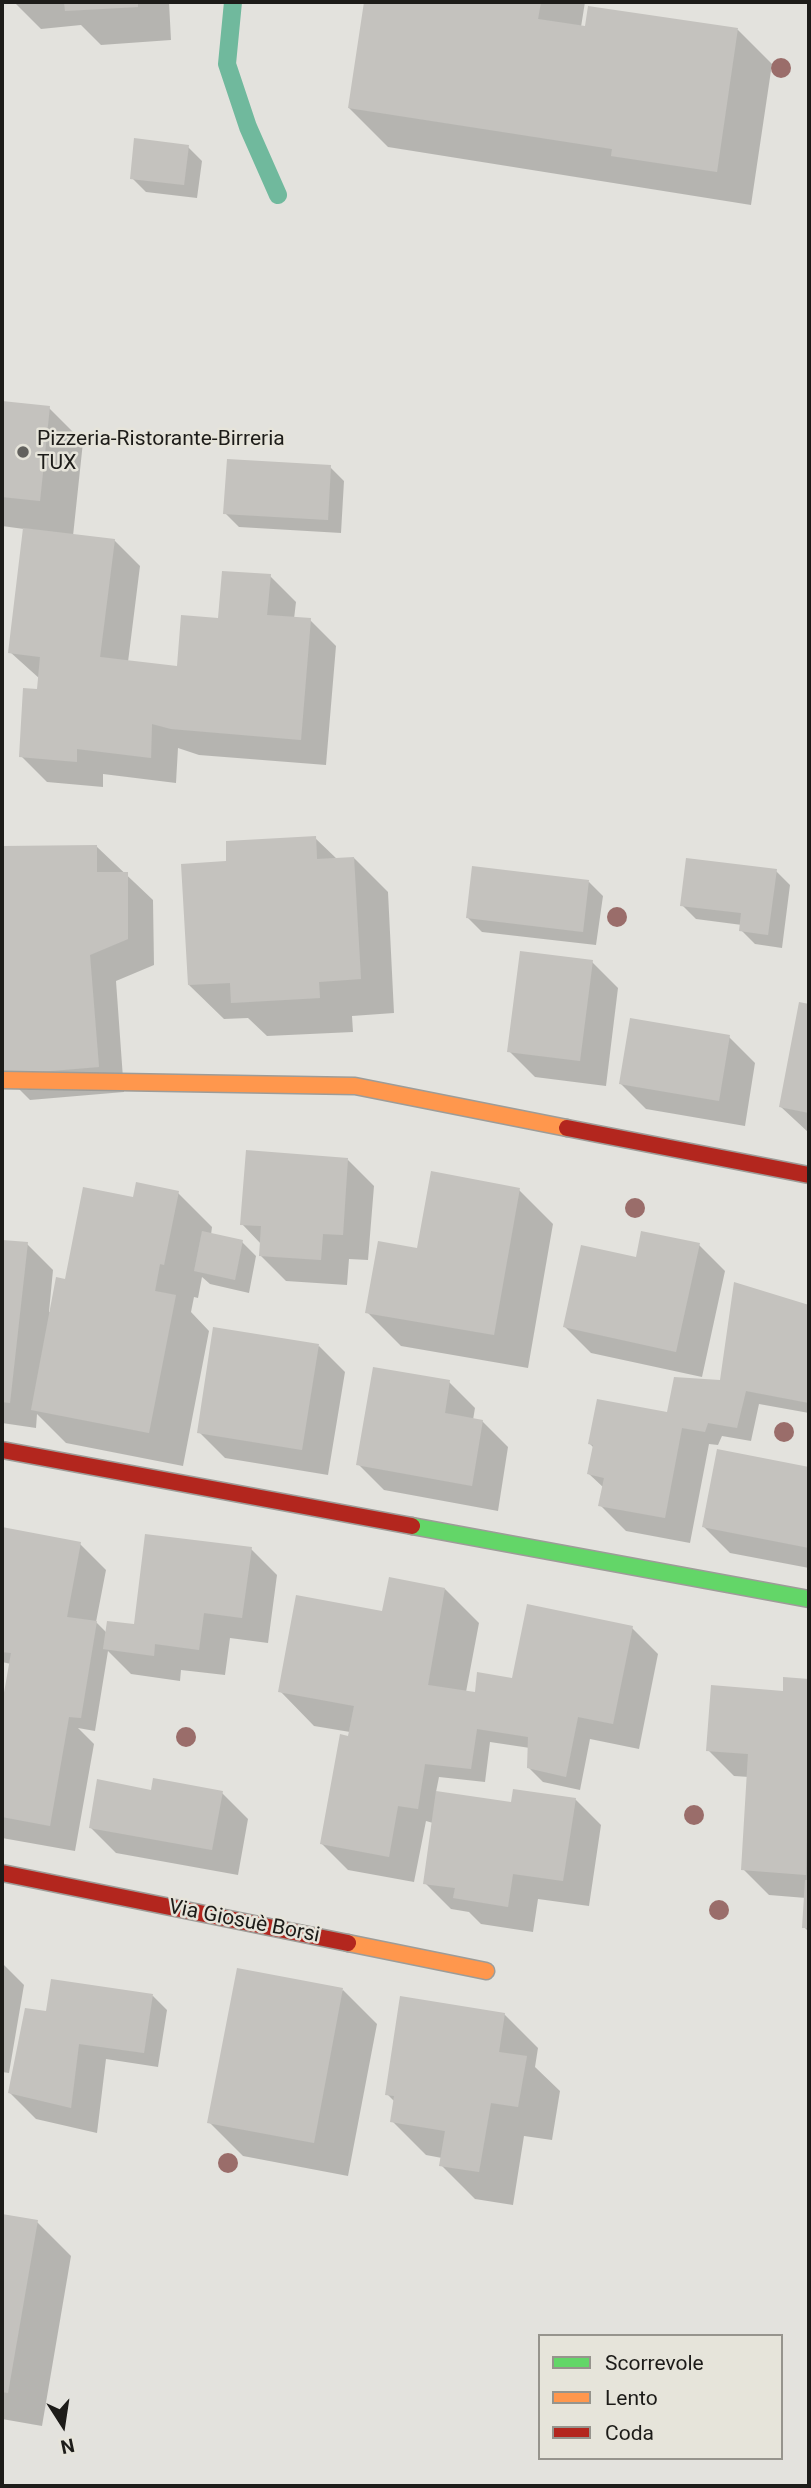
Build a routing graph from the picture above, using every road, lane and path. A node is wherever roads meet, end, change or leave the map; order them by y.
1 (2, 1080) edge
2 (809, 1175) edge
3 (2, 1450) edge
4 (809, 1599) edge
5 (2, 1873) edge
6 (486, 1971) dead end

1 - 2 street
3 - 4 street
5 - 6 street, Via Giosuè Borsi

